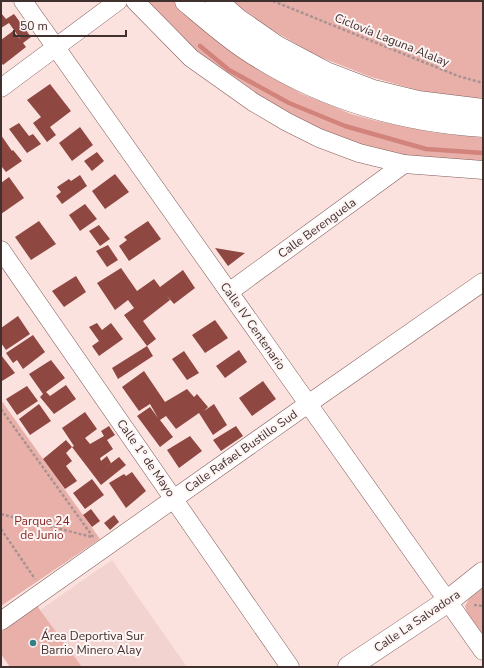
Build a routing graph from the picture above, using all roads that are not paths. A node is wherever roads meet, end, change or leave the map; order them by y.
1 (23, 1) edge
2 (118, 1) edge
3 (135, 1) edge
4 (186, 1) edge
5 (216, 1) edge
6 (55, 48) junction
7 (1, 88) edge
8 (483, 110) edge
9 (483, 126) edge
10 (404, 164) junction
11 (483, 170) edge
12 (1, 250) edge
13 (483, 282) edge
14 (229, 292) junction
15 (308, 404) junction
16 (174, 498) junction
17 (483, 573) edge
18 (458, 602) junction
19 (1, 621) edge
20 (483, 651) edge
21 (290, 667) edge
22 (349, 667) edge

1 - 6 street, Calle IV Centenario
2 - 6 street
3 - 10 street
4 - 9 main road
5 - 8 main road
6 - 7 street
6 - 14 street, Calle IV Centenario
10 - 11 street
10 - 14 street, Calle Berenguela
12 - 16 street, Calle 1° de Mayo
13 - 15 street, Calle Rafael Bustillo Sud
14 - 15 street, Calle IV Centenario
15 - 16 street, Calle Rafael Bustillo Sud
15 - 18 street, Calle IV Centenario
16 - 19 street, Calle Rafael Bustillo Sud
16 - 21 street, Calle 1° de Mayo
17 - 18 main road, Calle La Salvadora
18 - 20 street, Calle IV Centenario
18 - 22 main road, Calle La Salvadora

